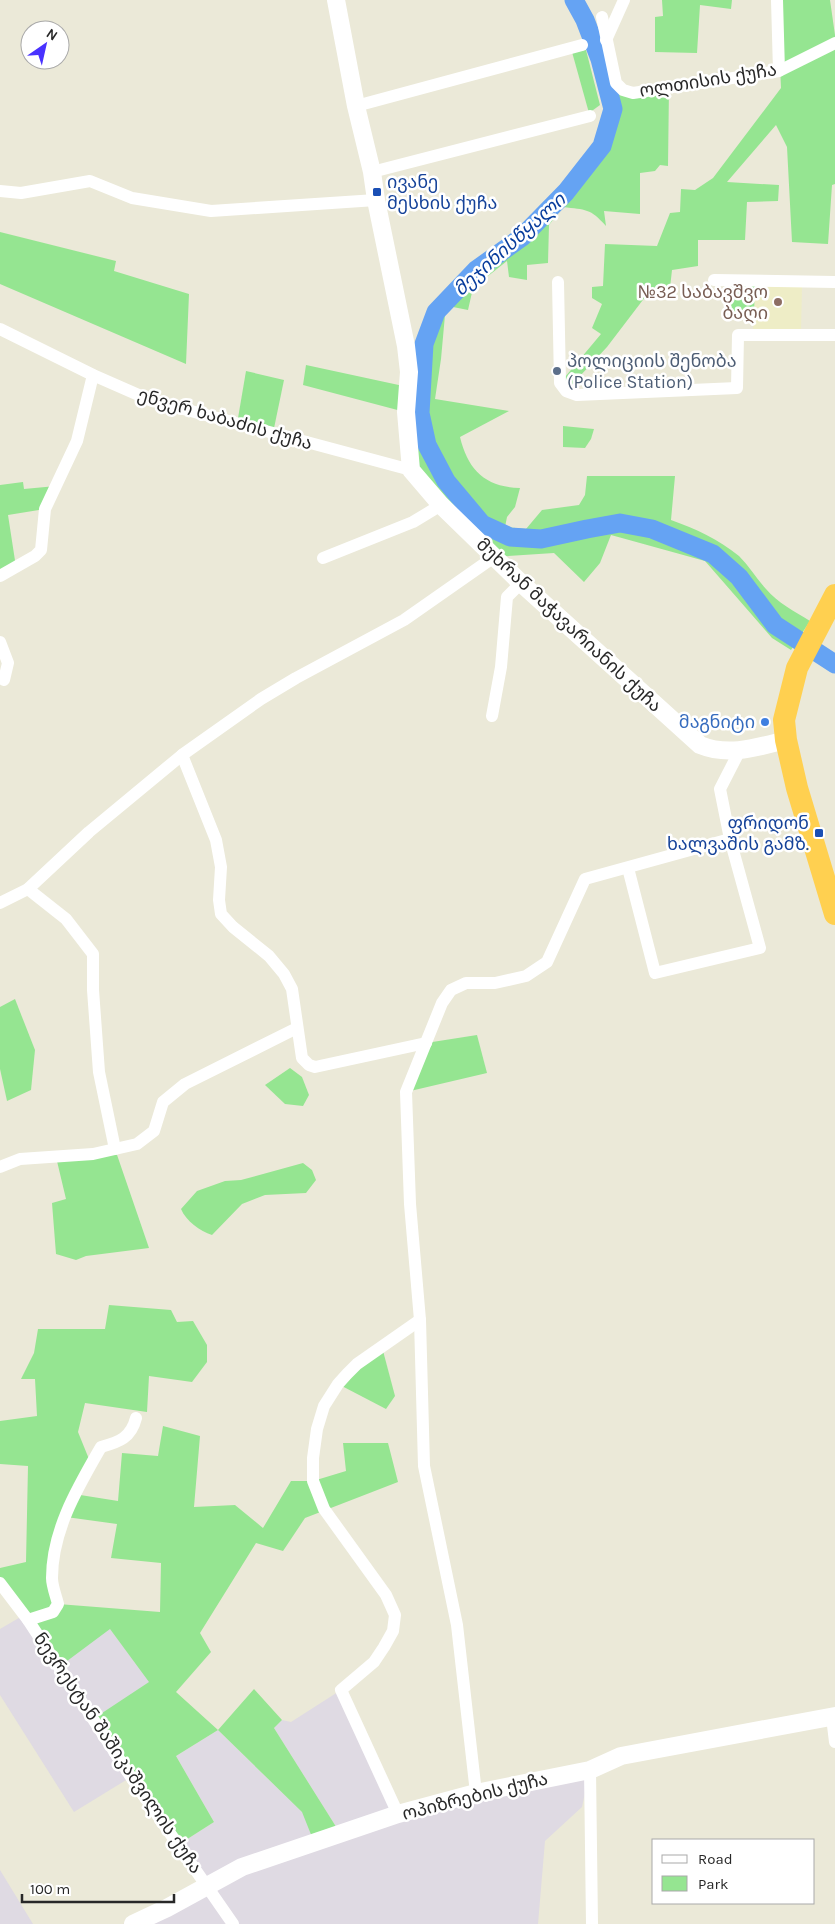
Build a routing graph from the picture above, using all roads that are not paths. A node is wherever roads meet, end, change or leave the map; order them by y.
1 (336, 0) edge
2 (624, 0) edge
3 (777, 0) edge
4 (602, 17) dead end
5 (606, 40) junction
6 (835, 43) edge
7 (582, 44) dead end
8 (779, 71) junction
9 (356, 106) junction
10 (590, 116) dead end
11 (372, 172) junction
12 (0, 191) edge
13 (376, 200) junction
14 (714, 280) dead end
15 (558, 282) dead end
16 (835, 282) edge
17 (0, 329) edge
18 (835, 335) edge
19 (93, 375) junction
20 (411, 470) junction
21 (441, 505) junction
22 (494, 557) junction
23 (324, 558) dead end
24 (0, 576) edge
25 (521, 583) junction
26 (835, 595) edge
27 (0, 642) edge
28 (4, 680) dead end
29 (492, 716) dead end
30 (786, 740) junction
31 (740, 750) junction
32 (182, 755) junction
33 (730, 838) junction
34 (628, 868) junction
35 (28, 889) junction
36 (0, 903) edge
37 (835, 914) edge
38 (297, 1028) junction
39 (426, 1043) junction
40 (115, 1149) junction
41 (0, 1167) edge
42 (420, 1320) junction
43 (136, 1418) dead end
44 (0, 1583) edge
45 (28, 1620) junction
46 (833, 1716) edge
47 (835, 1742) edge
48 (590, 1770) junction
49 (476, 1793) junction
50 (398, 1814) junction
51 (208, 1886) junction
52 (133, 1924) edge
53 (233, 1924) edge
54 (592, 1924) edge

1 - 9 street
2 - 5 street
3 - 8 street
4 - 5 street, ოლთისის ქუჩა
5 - 8 street, ოლთისის ქუჩა
6 - 8 street, ოლთისის ქუჩა
7 - 9 street
9 - 11 street
10 - 11 street
11 - 13 street
12 - 13 street
13 - 20 street
14 - 16 street
15 - 18 street
17 - 19 street, ენვერ ხაბაძის ქუჩა
19 - 20 street, ენვერ ხაბაძის ქუჩა
19 - 24 street
20 - 21 street, მუხრან მაჭავარიანის ქუჩა
21 - 22 street, მუხრან მაჭავარიანის ქუჩა
21 - 23 street
22 - 25 street, მუხრან მაჭავარიანის ქუჩა
22 - 32 street
25 - 29 street
25 - 31 street, მუხრან მაჭავარიანის ქუჩა
26 - 30 highway
27 - 28 street
30 - 31 street, მუხრან მაჭავარიანის ქუჩა
30 - 37 highway
31 - 33 street
32 - 35 street
32 - 38 street
33 - 34 street
33 - 34 street
34 - 39 street
35 - 36 street
35 - 40 street
38 - 39 street
38 - 40 street
39 - 42 street
40 - 41 street
42 - 49 street
42 - 50 street
43 - 45 street, ნევრესტან შაშიკაშვილის ქუჩა
44 - 45 street, ნევრესტან შაშიკაშვილის ქუჩა
45 - 51 street, ნევრესტან შაშიკაშვილის ქუჩა
46 - 47 street, ოპიზრების ქუჩა
46 - 48 street, ოპიზრების ქუჩა
48 - 49 street, ოპიზრების ქუჩა
48 - 54 street
49 - 50 street, ოპიზრების ქუჩა
50 - 51 street, ოპიზრების ქუჩა
51 - 52 street, ოპიზრების ქუჩა
51 - 53 street, ნევრესტან შაშიკაშვილის ქუჩა

